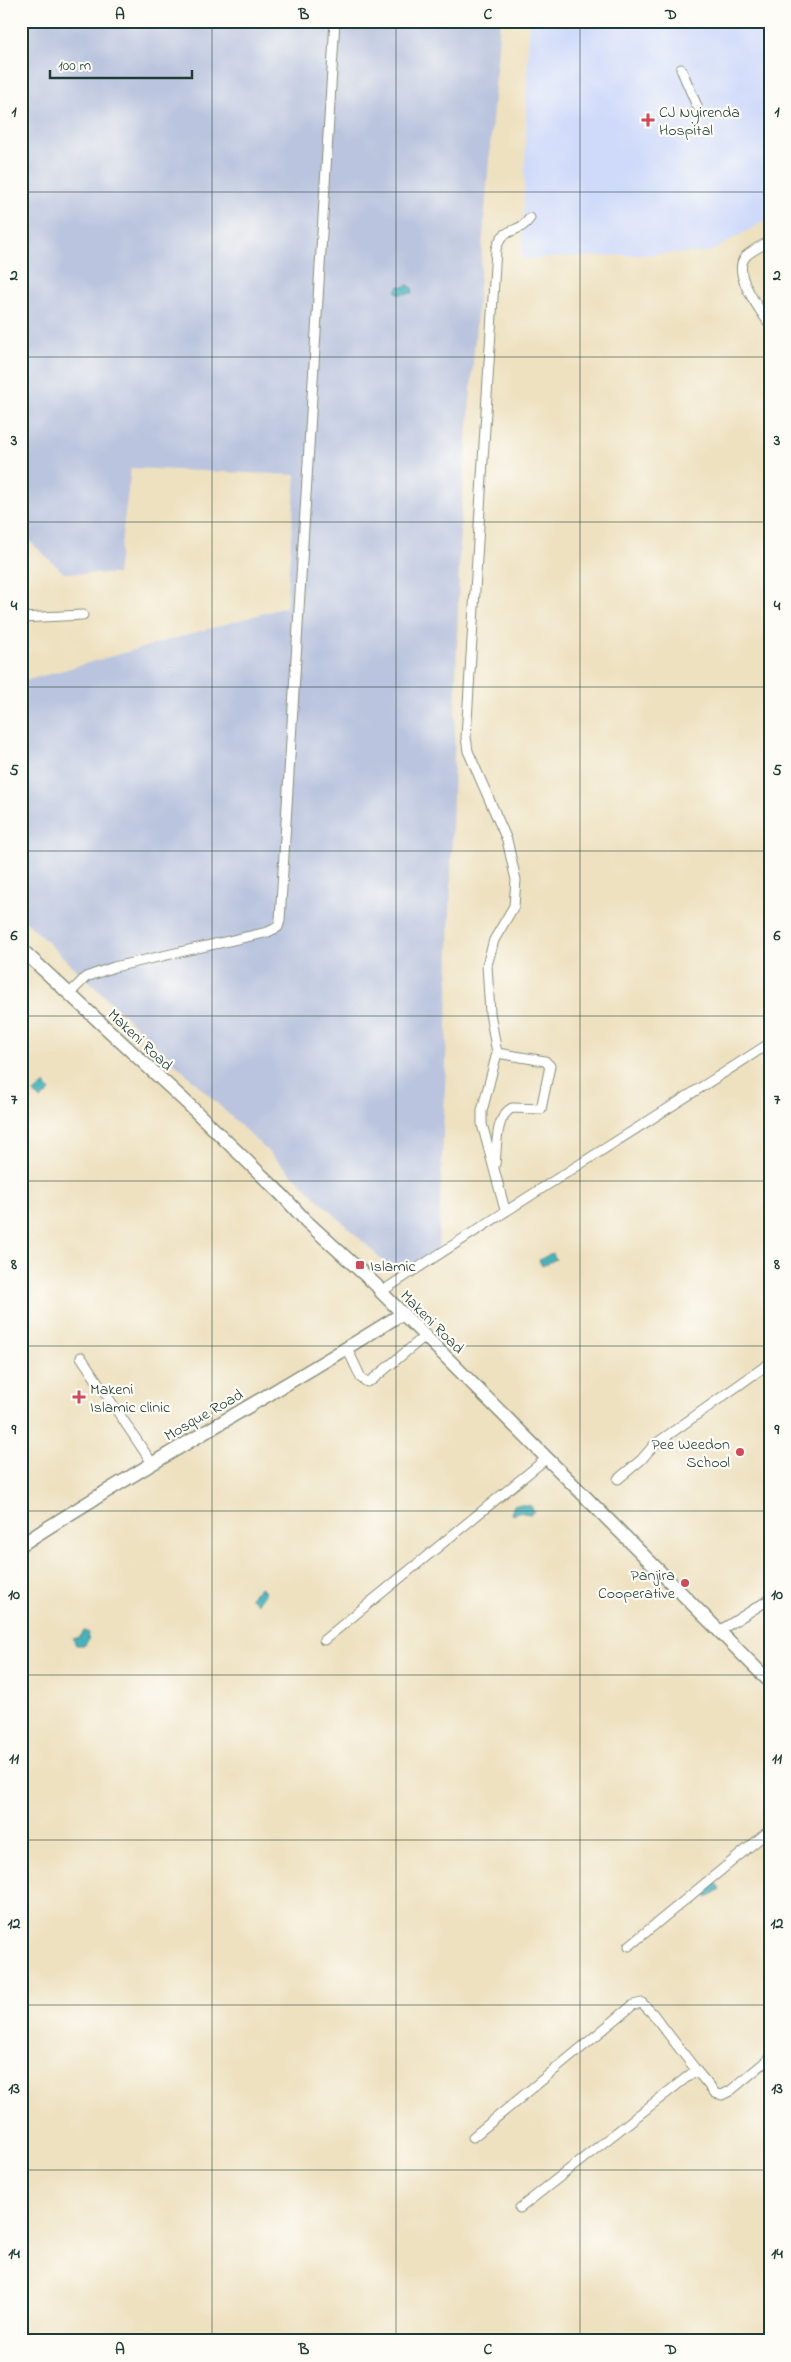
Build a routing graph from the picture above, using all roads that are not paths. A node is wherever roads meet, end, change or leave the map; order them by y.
1 (335, 21) edge
2 (681, 69) dead end
3 (697, 106) dead end
4 (530, 218) dead end
5 (770, 241) edge
6 (770, 325) edge
7 (82, 615) dead end
8 (21, 618) edge
9 (22, 952) edge
10 (69, 994) junction
11 (770, 1043) edge
12 (497, 1053) junction
13 (494, 1169) junction
14 (505, 1210) junction
15 (382, 1292) junction
16 (403, 1313) junction
17 (425, 1336) junction
18 (347, 1348) junction
19 (81, 1357) dead end
20 (770, 1363) edge
21 (547, 1458) junction
22 (152, 1463) junction
23 (618, 1479) dead end
24 (21, 1545) edge
25 (770, 1599) edge
26 (719, 1631) junction
27 (324, 1640) dead end
28 (770, 1682) edge
29 (770, 1830) edge
30 (629, 1946) dead end
31 (770, 2058) edge
32 (696, 2070) junction
33 (473, 2137) dead end
34 (520, 2208) dead end

1 - 10 street
2 - 3 street
4 - 12 street
5 - 6 street
7 - 8 street
9 - 10 main road, Makeni Road
10 - 15 main road, Makeni Road
11 - 14 street
12 - 13 street
12 - 13 street
13 - 14 street
14 - 15 street
15 - 16 main road, Makeni Road
16 - 17 main road, Makeni Road
16 - 18 main road, Mosque Road
17 - 18 street
17 - 21 main road, Makeni Road
18 - 22 main road, Mosque Road
19 - 22 street
20 - 23 street
21 - 26 main road, Makeni Road
21 - 27 street
22 - 24 main road, Mosque Road
25 - 26 street
26 - 28 main road, Makeni Road
29 - 30 street
31 - 32 street
32 - 33 street
32 - 34 street

